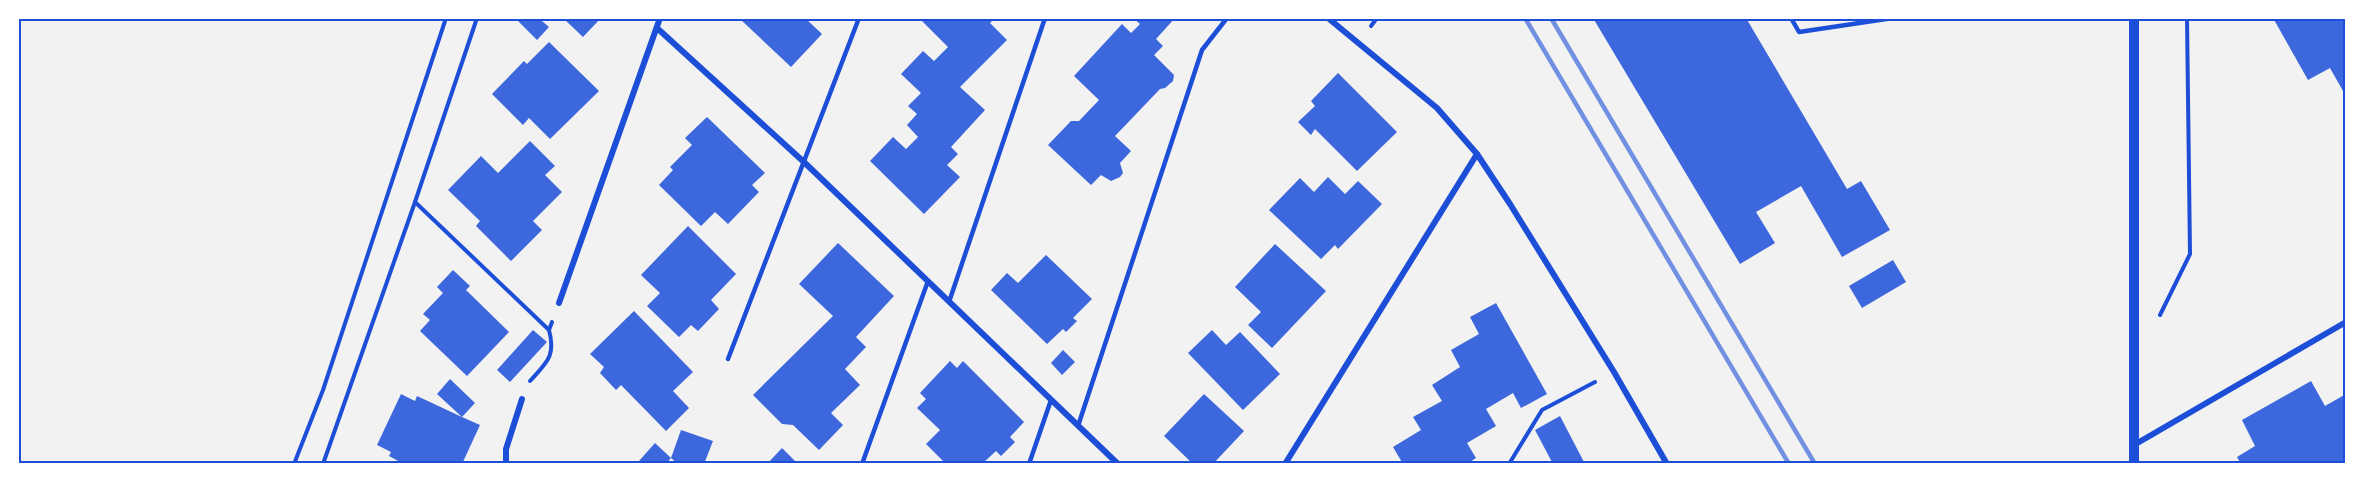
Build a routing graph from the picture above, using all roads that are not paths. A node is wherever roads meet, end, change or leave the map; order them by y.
1 (660, 18) edge
2 (859, 18) edge
3 (1045, 18) edge
4 (1227, 18) edge
5 (1328, 18) edge
6 (1791, 18) edge
7 (1893, 18) edge
8 (2134, 18) edge
9 (657, 28) junction
10 (1477, 154) junction
11 (805, 163) junction
12 (928, 281) junction
13 (949, 302) junction
14 (559, 303) road end
15 (2346, 322) edge
16 (728, 359) dead end
17 (522, 399) road end
18 (1051, 400) junction
19 (1078, 426) junction
20 (2134, 446) junction
21 (506, 464) edge
22 (862, 464) edge
23 (1029, 464) edge
24 (1118, 464) edge
25 (1285, 464) edge
26 (1667, 464) edge
27 (2134, 464) edge

1 - 9 street
2 - 11 lane
3 - 13 lane
4 - 19 lane
5 - 10 street
6 - 7 lane
8 - 20 street
9 - 11 street
9 - 14 street
10 - 25 street
10 - 26 street
11 - 12 street
11 - 16 lane
12 - 13 street
12 - 22 lane
13 - 18 street
15 - 20 street
17 - 21 street
18 - 19 street
18 - 23 lane
19 - 24 street
20 - 27 street

